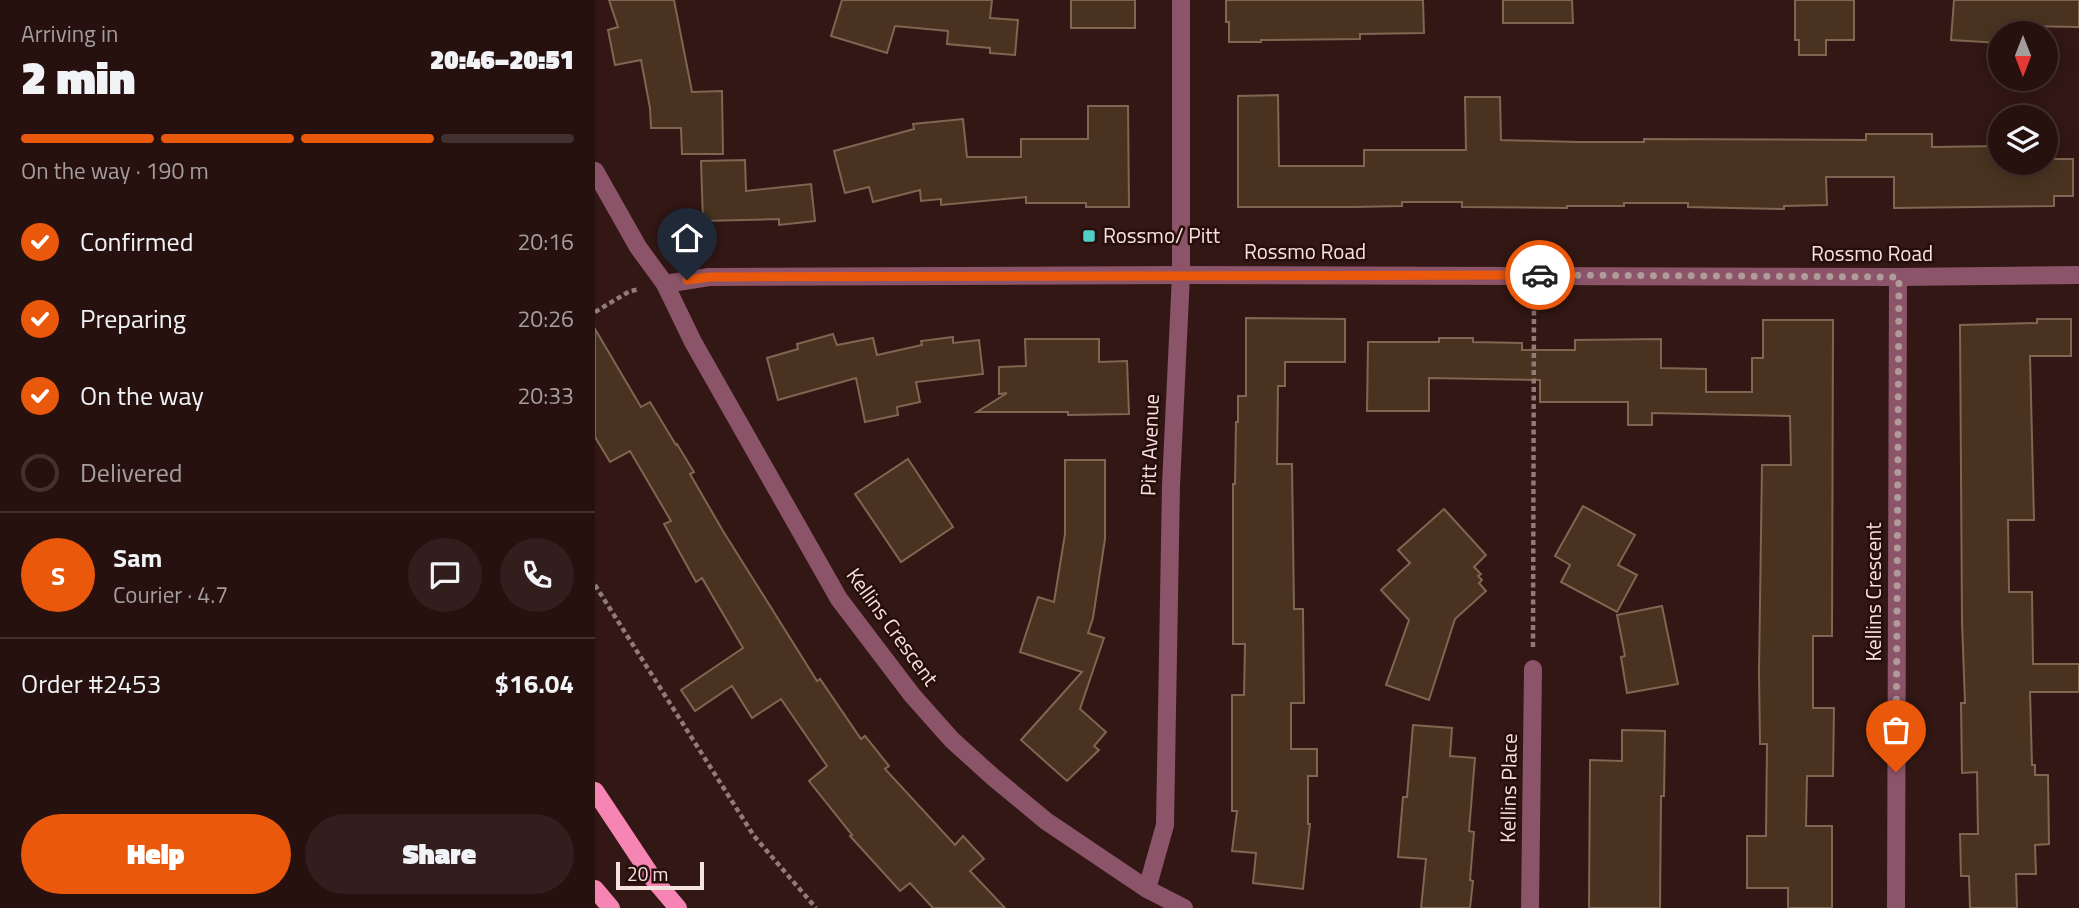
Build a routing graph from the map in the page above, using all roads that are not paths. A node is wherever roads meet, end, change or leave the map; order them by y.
1 (1181, 0) edge
2 (595, 171) edge
3 (1181, 275) junction
4 (2079, 275) edge
5 (1899, 277) junction
6 (665, 284) junction
7 (1533, 669) road end
8 (595, 791) edge
9 (1147, 888) junction
10 (595, 889) edge
11 (611, 908) edge
12 (678, 908) edge
13 (1184, 908) edge
14 (1530, 908) edge
15 (1896, 908) edge

1 - 3 street, Pitt Avenue
2 - 6 street
3 - 5 street, Rossmo Road
3 - 6 street, Rossmo Road
3 - 9 street, Pitt Avenue
4 - 5 street, Rossmo Road
5 - 15 street, Kellins Crescent
6 - 9 street, Kellins Crescent
7 - 14 street, Kellins Place
8 - 12 main road
9 - 13 street, Kellins Crescent
10 - 11 main road

